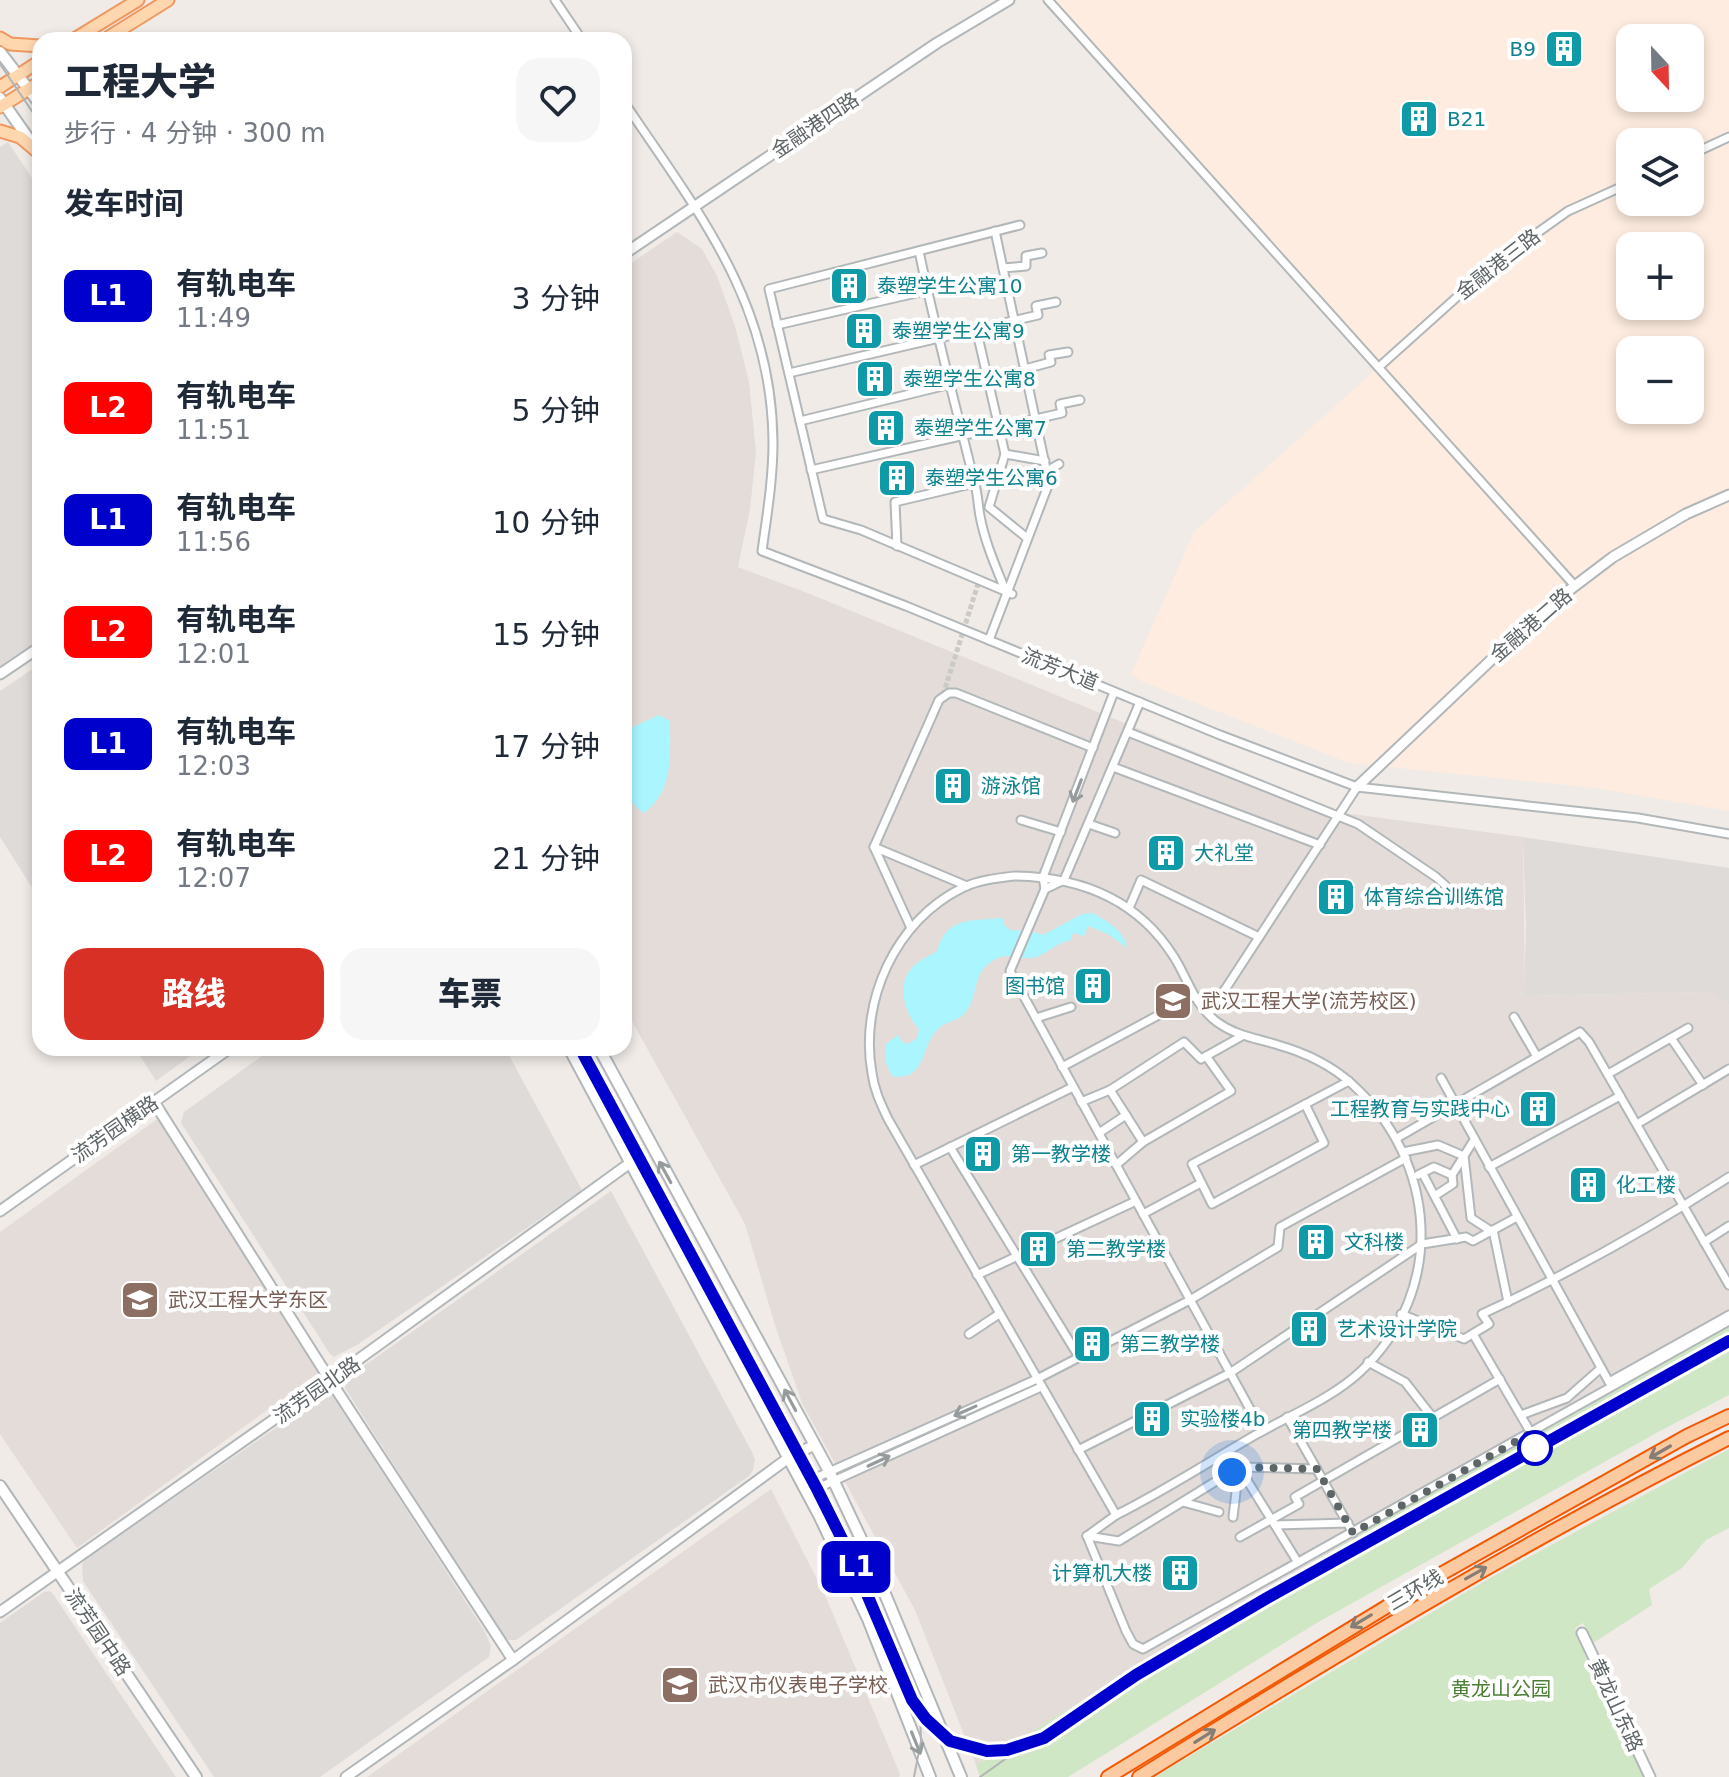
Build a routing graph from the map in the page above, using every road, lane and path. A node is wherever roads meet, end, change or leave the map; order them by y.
1 (138, 0) edge
2 (168, 0) edge
3 (555, 0) edge
4 (1009, 0) edge
5 (1048, 0) edge
6 (85, 32) edge
7 (117, 32) edge
8 (577, 32) edge
9 (0, 38) edge
10 (32, 45) edge
11 (0, 52) edge
12 (32, 66) edge
13 (18, 75) junction
14 (0, 87) edge
15 (32, 87) edge
16 (29, 89) junction
17 (32, 93) edge
18 (2, 103) edge
19 (632, 114) edge
20 (0, 131) edge
21 (1729, 137) edge
22 (32, 144) edge
23 (32, 148) edge
24 (1704, 149) edge
25 (1616, 189) edge
26 (695, 206) junction
27 (1020, 225) dead end
28 (995, 231) junction
29 (632, 249) edge
30 (919, 251) junction
31 (1042, 253) dead end
32 (1003, 268) junction
33 (925, 291) junction
34 (1056, 302) dead end
35 (1014, 319) junction
36 (777, 325) junction
37 (976, 328) junction
38 (939, 336) junction
39 (1068, 352) dead end
40 (1380, 366) junction
41 (1025, 369) junction
42 (789, 373) junction
43 (951, 384) junction
44 (1080, 400) dead end
45 (1036, 420) junction
46 (800, 421) junction
47 (999, 428) junction
48 (962, 436) junction
49 (1005, 454) junction
50 (1045, 461) junction
51 (1059, 464) dead end
52 (811, 470) junction
53 (1047, 471) junction
54 (975, 483) junction
55 (1729, 495) edge
56 (1027, 538) junction
57 (897, 546) junction
58 (1575, 586) junction
59 (1009, 593) junction
60 (989, 640) junction
61 (32, 652) edge
62 (0, 674) edge
63 (1114, 692) junction
64 (1140, 702) junction
65 (1128, 732) junction
66 (1093, 748) junction
67 (1113, 767) junction
68 (1357, 787) junction
69 (1338, 816) junction
70 (1021, 820) dead end
71 (1089, 824) junction
72 (1061, 832) junction
73 (1115, 833) dead end
74 (1729, 834) edge
75 (1320, 845) junction
76 (874, 847) junction
77 (1043, 877) junction
78 (1064, 880) junction
79 (1445, 885) dead end
80 (967, 886) junction
81 (1045, 889) junction
82 (1129, 908) junction
83 (911, 928) junction
84 (1259, 937) junction
85 (1194, 996) junction
86 (1071, 1007) dead end
87 (1209, 1014) junction
88 (1514, 1017) dead end
89 (1036, 1018) junction
90 (1688, 1028) dead end
91 (1242, 1036) junction
92 (1671, 1038) junction
93 (1536, 1055) junction
94 (219, 1056) edge
95 (573, 1056) edge
96 (603, 1056) edge
97 (1206, 1056) junction
98 (1062, 1067) junction
99 (1729, 1069) edge
100 (1608, 1074) junction
101 (1441, 1078) dead end
102 (1349, 1081) junction
103 (1703, 1085) junction
104 (1073, 1087) junction
105 (1110, 1090) junction
106 (1620, 1096) junction
107 (154, 1102) junction
108 (1081, 1102) junction
109 (1305, 1104) junction
110 (1454, 1104) junction
111 (1126, 1115) junction
112 (1637, 1124) junction
113 (1099, 1133) junction
114 (1397, 1138) junction
115 (1474, 1140) junction
116 (1143, 1142) junction
117 (950, 1147) junction
118 (1404, 1155) junction
119 (1464, 1156) junction
120 (630, 1163) junction
121 (914, 1165) junction
122 (1116, 1165) junction
123 (1489, 1167) junction
124 (1423, 1174) junction
125 (1452, 1175) junction
126 (1729, 1177) edge
127 (1413, 1178) junction
128 (1201, 1183) junction
129 (1436, 1195) junction
130 (1136, 1201) junction
131 (1684, 1206) junction
132 (0, 1211) edge
133 (1143, 1214) junction
134 (1517, 1217) junction
135 (1729, 1226) edge
136 (1492, 1231) junction
137 (1457, 1239) junction
138 (1704, 1242) junction
139 (1422, 1244) junction
140 (1017, 1256) junction
141 (977, 1275) junction
142 (1553, 1281) junction
143 (1729, 1285) edge
144 (1190, 1300) junction
145 (1508, 1302) junction
146 (999, 1314) junction
147 (1401, 1314) junction
148 (1729, 1318) edge
149 (969, 1334) dead end
150 (1473, 1334) junction
151 (1079, 1357) junction
152 (1368, 1362) junction
153 (1601, 1368) junction
154 (1230, 1373) junction
155 (1037, 1379) junction
156 (1500, 1379) junction
157 (330, 1380) junction
158 (1041, 1387) junction
159 (1567, 1398) junction
160 (1574, 1408) junction
161 (1729, 1414) edge
162 (1521, 1415) junction
163 (1287, 1417) junction
164 (1433, 1418) junction
165 (1262, 1431) junction
166 (1531, 1433) junction
167 (1729, 1438) edge
168 (814, 1445) junction
169 (1078, 1450) junction
170 (1229, 1451) junction
171 (787, 1459) junction
172 (1239, 1467) junction
173 (1317, 1469) junction
174 (832, 1476) junction
175 (1324, 1482) junction
176 (0, 1486) edge
177 (805, 1488) junction
178 (1183, 1502) junction
179 (1219, 1512) dead end
180 (1116, 1515) junction
181 (1233, 1517) dead end
182 (1273, 1522) junction
183 (1348, 1523) junction
184 (1353, 1533) junction
185 (1087, 1536) junction
186 (1240, 1537) dead end
187 (1297, 1561) junction
188 (58, 1571) junction
189 (0, 1612) edge
190 (1582, 1633) dead end
191 (513, 1660) junction
192 (196, 1777) edge
193 (346, 1777) edge
194 (930, 1777) edge
195 (961, 1777) edge
196 (1108, 1777) edge
197 (1139, 1777) edge
198 (1650, 1777) edge

1 - 6 main road
2 - 7 main road
3 - 8 street
4 - 26 street, 金融港四路
5 - 40 street
9 - 10 main road
11 - 13 main road
12 - 13 main road
13 - 14 main road
13 - 16 main road
15 - 16 main road
16 - 17 main road
16 - 18 main road
18 - 22 main road
19 - 26 street
20 - 23 main road
21 - 24 street
25 - 40 street, 金融港三路
26 - 29 street, 金融港四路
26 - 60 street, 流芳大道
27 - 28 street
28 - 30 street
28 - 32 street
30 - 33 street
30 - 36 street
31 - 32 street
32 - 35 street
33 - 36 street
33 - 38 street
34 - 35 street
35 - 37 street
35 - 41 street
36 - 42 street
37 - 38 street
37 - 47 street
38 - 42 street
38 - 43 street
39 - 41 street
40 - 58 street
41 - 45 street
42 - 46 street
43 - 46 street
43 - 48 street
44 - 45 street
45 - 47 street
45 - 50 street
46 - 52 street
47 - 48 street
47 - 49 street
48 - 52 street
48 - 54 street
49 - 50 street
49 - 56 street
50 - 53 street
51 - 53 street
52 - 57 street
53 - 56 street
54 - 57 street
54 - 59 street
55 - 58 street, 金融港二路
56 - 59 street
57 - 59 street
58 - 68 street, 金融港二路
59 - 60 street
60 - 63 street, 流芳大道
61 - 62 street
63 - 64 street, 流芳大道
63 - 66 street
64 - 65 street
64 - 68 street, 流芳大道
65 - 67 street
65 - 69 street
66 -> 72 street
66 - 76 street
67 - 71 street
67 - 75 street
68 - 69 street
68 - 74 street, 流芳大道
69 - 75 street
69 - 79 street
70 - 72 street
71 - 73 street
71 - 78 street
72 - 77 street
75 - 84 street
76 - 80 street
76 - 83 street
77 - 78 street
77 - 80 street
77 - 81 street
78 - 81 street
78 - 82 street
80 - 83 street
81 - 89 street
82 - 84 street
82 - 85 street
83 - 121 street
84 - 87 street
85 - 87 street
85 - 98 street
86 - 89 street
87 - 91 street
88 - 93 street
89 - 98 street
90 - 92 street
91 - 97 street
91 - 102 street
92 - 100 street
92 - 103 street
93 - 100 street
93 - 110 street
94 - 107 street, 流芳园横路
95 - 120 main road
168 -> 96 main road
97 - 105 street
97 - 116 street
98 - 104 street
99 - 103 street
100 - 106 street
101 - 110 street
102 - 109 street
102 - 114 street
103 - 112 street
104 - 108 street
104 - 117 street
105 - 108 street
105 - 111 street
106 - 112 street
106 - 123 street
107 - 132 street, 流芳园横路
107 - 157 street
108 - 113 street
109 - 128 street
109 - 128 street
110 - 114 street
110 - 115 street
111 - 113 street
111 - 116 street
112 - 131 street
113 - 122 street
114 - 118 street
115 - 119 street
115 - 123 street
116 - 122 street
117 - 121 street
117 - 140 street
118 - 119 street
118 - 127 street
118 - 144 street
119 - 125 street
119 - 136 street
120 - 157 street, 流芳园北路
120 - 171 main road
121 - 141 street
122 - 130 street
123 - 134 street
124 - 125 street
124 - 127 street
124 - 129 street
125 - 129 street
126 - 131 street
127 - 139 street
128 - 133 street
129 - 137 street
130 - 133 street
130 - 140 street
131 - 138 street
131 - 142 street
133 - 144 street
134 - 136 street
134 - 142 street
135 - 138 street
136 - 137 street
136 - 145 street
137 - 139 street
138 - 143 street
139 - 147 street
139 - 154 street
140 - 141 street
140 - 151 street
141 - 146 street
142 - 145 street
142 - 153 street
144 - 151 street
144 - 154 street
145 - 150 street
146 - 149 street
146 - 155 street
147 - 150 street
147 - 152 street
148 - 153 street
148 - 160 street
150 - 156 street
151 - 155 street
152 - 163 street
152 - 164 street
153 - 159 street
154 - 165 street
154 - 169 street
155 - 158 street
155 -> 174 street
156 - 162 street
156 - 164 street
157 - 188 street, 流芳园北路
157 - 191 street
158 - 169 street
174 -> 158 street
159 - 160 street
159 - 162 street
160 - 166 street
161 -> 196 highway, 三环线
162 - 166 street
163 - 165 street
163 - 173 street
164 - 175 street
165 - 170 street
166 - 184 street
197 -> 167 highway, 三环线
168 - 171 street
168 - 174 main road
169 - 180 street
170 - 172 street
170 - 180 street
171 - 177 main road
171 - 191 street
172 - 173 street
172 - 178 street
172 - 181 street
172 - 182 street
173 - 175 street
174 - 177 street
174 - 195 main road
175 - 182 street
175 - 183 street
176 - 188 main road, 流芳园中路
177 -> 194 main road
178 - 179 street
178 - 185 street
180 - 185 street
182 - 183 street
182 - 186 street
182 - 187 street
183 - 184 street
184 - 187 street
185 - 187 street
188 - 189 street, 流芳园北路
188 - 192 main road, 流芳园中路
190 - 198 street, 黄龙山东路
191 - 193 street

